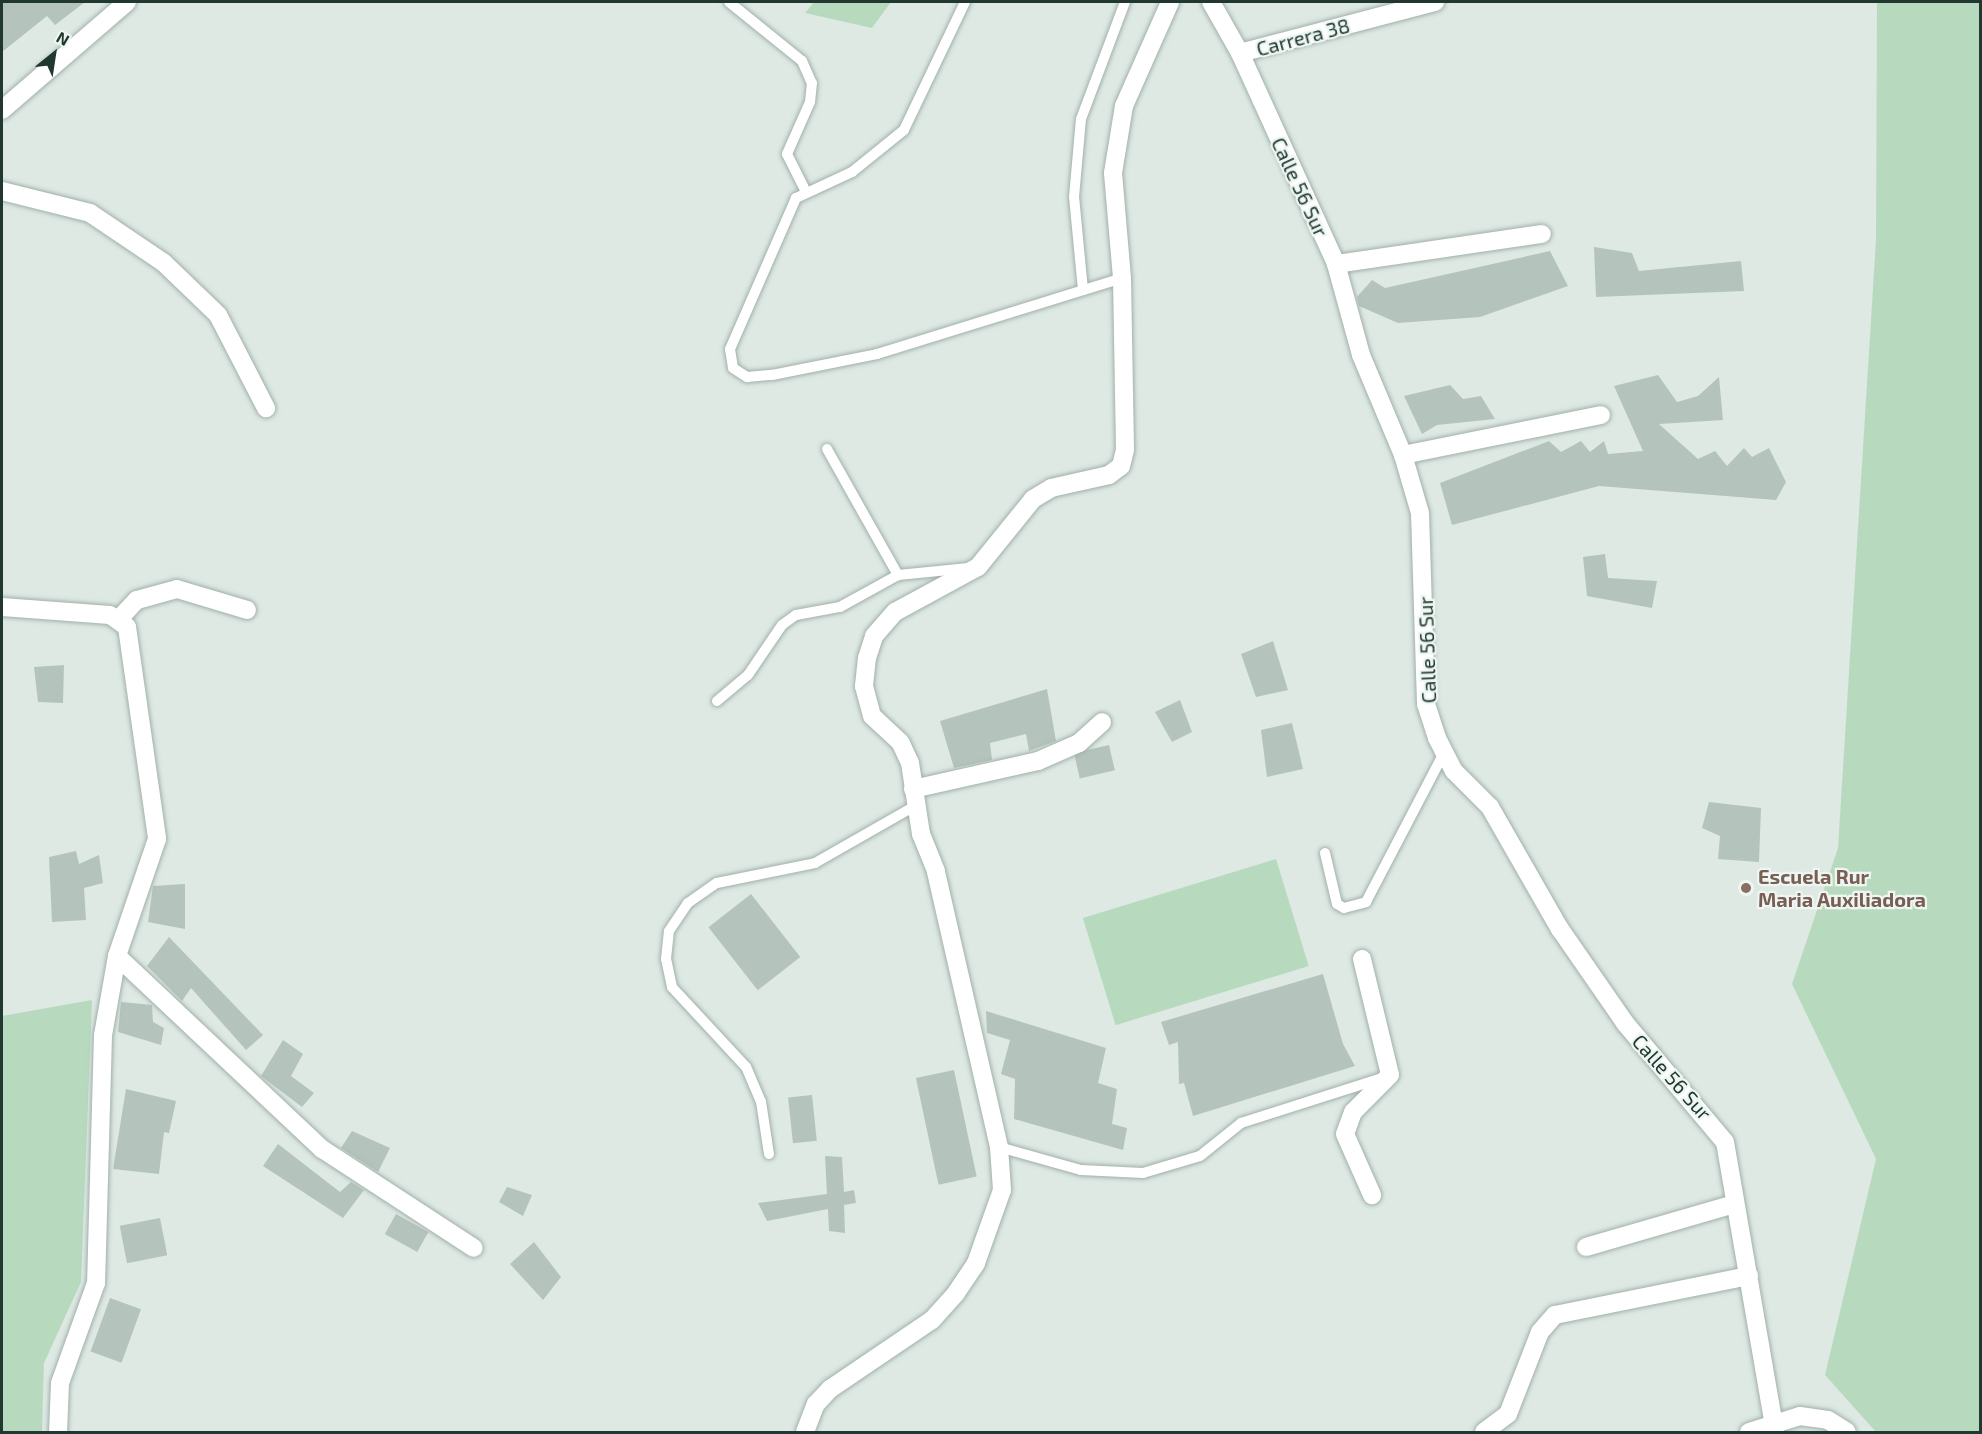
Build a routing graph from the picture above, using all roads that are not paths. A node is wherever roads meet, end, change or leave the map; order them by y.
1 (127, 2) edge
2 (729, 2) edge
3 (965, 2) edge
4 (1125, 2) edge
5 (1170, 2) edge
6 (1210, 2) edge
7 (1435, 2) edge
8 (1240, 53) junction
9 (2, 110) edge
10 (805, 190) junction
11 (2, 191) edge
12 (1542, 234) dead end
13 (1336, 264) junction
14 (1122, 278) junction
15 (1083, 290) junction
16 (266, 408) dead end
17 (1601, 415) dead end
18 (828, 449) dead end
19 (1403, 455) junction
20 (978, 567) junction
21 (898, 575) junction
22 (2, 608) edge
23 (247, 610) dead end
24 (119, 619) junction
25 (717, 701) dead end
26 (1102, 722) dead end
27 (1444, 753) junction
28 (914, 797) junction
29 (1325, 852) dead end
30 (117, 956) junction
31 (1362, 959) dead end
32 (1390, 1075) junction
33 (999, 1147) junction
34 (769, 1154) dead end
35 (1372, 1196) dead end
36 (1734, 1204) junction
37 (1586, 1247) dead end
38 (474, 1248) dead end
39 (1749, 1276) junction
40 (1775, 1427) edge
41 (58, 1432) edge
42 (805, 1432) edge
43 (1484, 1432) edge
44 (1749, 1432) edge
45 (1847, 1432) edge

1 - 9 street
2 - 10 lane
3 - 10 lane
4 - 15 lane
5 - 14 street
6 - 8 street, Calle 56 Sur
7 - 8 street, Carrera 38
8 - 13 street, Calle 56 Sur
10 - 15 lane
11 - 16 street
12 - 13 street
13 - 19 street, Calle 56 Sur
14 - 15 lane
14 - 20 street
17 - 19 street
18 - 21 lane
19 - 27 street, Calle 56 Sur
20 - 21 lane
20 - 28 street
21 - 25 lane
22 - 24 street
23 - 24 street
24 - 30 street
26 - 28 street
27 - 29 lane
27 - 36 street, Calle 56 Sur
28 - 33 street
28 - 34 lane
30 - 38 street
30 - 41 street
31 - 32 street
32 - 33 lane
32 - 35 street
33 - 42 street
36 - 37 street
36 - 39 street, Calle 56 Sur
39 - 40 street, Calle 56 Sur
39 - 43 street
40 - 44 street
40 - 45 street

